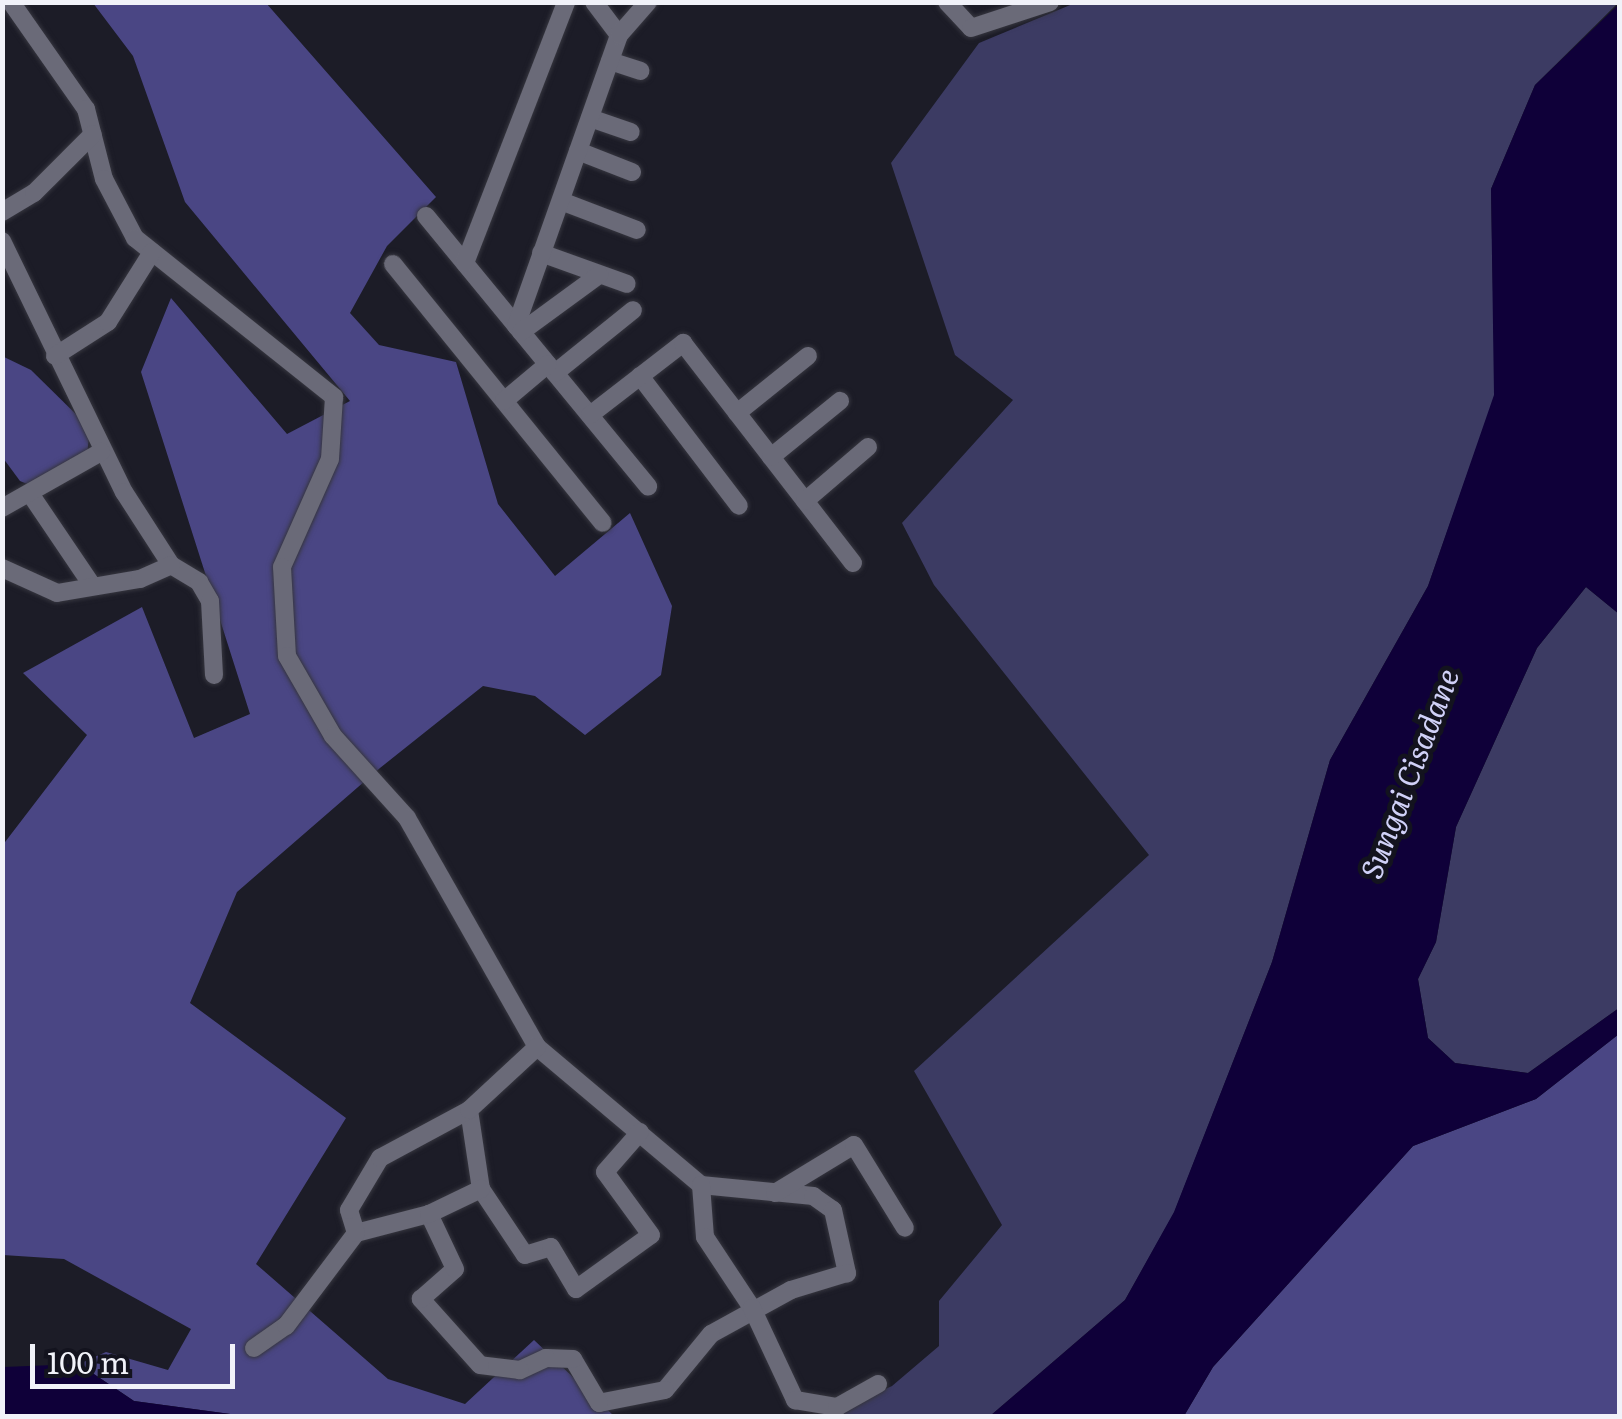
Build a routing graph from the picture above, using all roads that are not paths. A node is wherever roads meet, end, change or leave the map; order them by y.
1 (11, 2) edge
2 (566, 2) edge
3 (594, 2) edge
4 (648, 2) edge
5 (947, 2) edge
6 (1050, 2) edge
7 (1024, 6) edge
8 (619, 34) junction
9 (610, 61) junction
10 (640, 71) dead end
11 (590, 118) junction
12 (631, 132) dead end
13 (92, 134) junction
14 (578, 152) junction
15 (632, 172) dead end
16 (561, 201) junction
17 (2, 212) edge
18 (426, 216) dead end
19 (638, 230) dead end
20 (2, 241) edge
21 (152, 252) junction
22 (541, 252) junction
23 (393, 264) dead end
24 (465, 264) junction
25 (599, 275) junction
26 (627, 284) dead end
27 (633, 310) dead end
28 (518, 329) junction
29 (55, 356) junction
30 (808, 356) dead end
31 (552, 369) junction
32 (640, 376) junction
33 (504, 401) junction
34 (840, 401) dead end
35 (737, 413) junction
36 (590, 415) junction
37 (868, 447) dead end
38 (102, 452) junction
39 (771, 457) junction
40 (648, 486) dead end
41 (31, 495) junction
42 (804, 501) junction
43 (738, 506) dead end
44 (2, 508) edge
45 (603, 523) dead end
46 (853, 563) dead end
47 (171, 566) junction
48 (2, 568) edge
49 (90, 582) junction
50 (214, 675) dead end
51 (538, 1047) junction
52 (469, 1110) junction
53 (640, 1132) junction
54 (701, 1185) junction
55 (480, 1189) junction
56 (774, 1194) junction
57 (429, 1214) junction
58 (905, 1228) dead end
59 (356, 1233) junction
60 (752, 1308) junction
61 (254, 1348) dead end
62 (878, 1384) dead end

1 - 13 street
2 - 24 street
3 - 8 street
4 - 8 street
5 - 7 street
6 - 7 street
8 - 9 street
9 - 10 street
9 - 11 street
11 - 12 street
11 - 14 street
13 - 17 street
13 - 21 street
14 - 15 street
14 - 16 street
16 - 19 street
16 - 22 street
18 - 24 street
20 - 29 street
21 - 29 street
21 - 51 street
22 - 25 street
22 - 28 street
23 - 33 street
24 - 28 street
25 - 26 street
25 - 28 street
27 - 31 street
28 - 31 street
29 - 38 street
30 - 35 street
31 - 33 street
31 - 36 street
32 - 35 street
32 - 36 street
32 - 43 street
33 - 45 street
34 - 39 street
35 - 39 street
36 - 40 street
37 - 42 street
38 - 41 street
38 - 47 street
39 - 42 street
41 - 44 street
41 - 49 street
42 - 46 street
47 - 49 street
47 - 50 street
48 - 49 street
51 - 52 street
51 - 53 street
52 - 55 street
52 - 59 street
53 - 54 street
53 - 55 street
54 - 56 street
54 - 60 street
55 - 57 street
56 - 58 street
56 - 60 street
57 - 59 street
57 - 60 street
59 - 61 street
60 - 62 street

